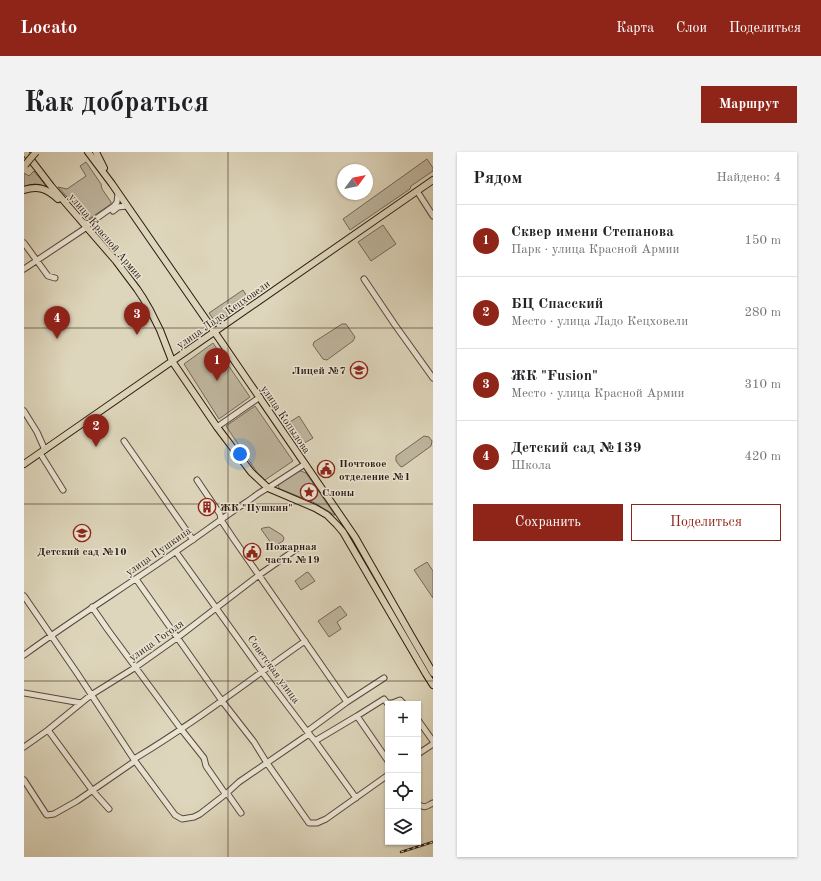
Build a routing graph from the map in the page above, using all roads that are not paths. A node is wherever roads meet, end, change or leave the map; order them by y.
1 (25, 152) edge
2 (36, 152) edge
3 (88, 152) edge
4 (96, 152) edge
5 (25, 165) edge
6 (433, 180) edge
7 (112, 184) junction
8 (24, 190) edge
9 (417, 191) junction
10 (118, 194) junction
11 (127, 206) junction
12 (76, 215) junction
13 (433, 216) edge
14 (82, 222) junction
15 (89, 229) junction
16 (24, 243) edge
17 (36, 261) junction
18 (24, 269) edge
19 (55, 278) dead end
20 (364, 279) dead end
21 (215, 332) junction
22 (172, 361) junction
23 (433, 378) edge
24 (260, 397) junction
25 (24, 411) edge
26 (217, 427) junction
27 (124, 441) dead end
28 (42, 452) junction
29 (24, 464) edge
30 (305, 464) junction
31 (197, 480) dead end
32 (268, 488) junction
33 (63, 490) dead end
34 (221, 520) junction
35 (192, 540) junction
36 (298, 548) dead end
37 (176, 552) junction
38 (259, 575) junction
39 (136, 579) junction
40 (24, 596) edge
41 (92, 607) junction
42 (217, 608) junction
43 (51, 636) junction
44 (177, 638) junction
45 (304, 641) junction
46 (24, 655) edge
47 (136, 667) junction
48 (262, 672) junction
49 (433, 673) edge
50 (384, 678) dead end
51 (433, 685) edge
52 (24, 693) edge
53 (91, 696) junction
54 (222, 701) junction
55 (386, 701) edge
56 (347, 702) junction
57 (81, 703) junction
58 (357, 716) junction
59 (421, 724) edge
60 (181, 729) junction
61 (48, 730) junction
62 (309, 734) junction
63 (315, 741) junction
64 (433, 742) edge
65 (24, 746) edge
66 (421, 752) edge
67 (385, 757) edge
68 (134, 760) junction
69 (267, 763) junction
70 (385, 777) edge
71 (24, 780) edge
72 (92, 790) junction
73 (227, 793) junction
74 (356, 798) junction
75 (433, 803) edge
76 (421, 806) edge
77 (109, 809) dead end
78 (241, 813) dead end

1 - 12 main road, улица Красной Армии
2 - 5 main road, bridge
3 - 7 main road, улица Копылова
4 - 7 main road, улица Копылова
6 - 9 main road, улица Ладо Кецховели
7 - 10 main road, улица Копылова
8 - 12 main road
9 - 13 street
9 - 21 main road, улица Ладо Кецховели
10 - 11 main road, улица Копылова
10 - 14 street
11 - 15 street
11 - 21 main road, улица Копылова
12 - 14 main road, улица Красной Армии
14 - 15 main road, улица Красной Армии
15 - 17 street
15 - 22 main road, улица Красной Армии
16 - 17 street
17 - 18 street
17 - 19 street
20 - 23 street
21 - 22 main road, улица Ладо Кецховели
21 - 24 main road, улица Копылова
22 - 26 main road, улица Красной Армии
22 - 28 main road, улица Ладо Кецховели
24 - 26 street
24 - 30 main road, улица Копылова
25 - 28 street
26 - 32 main road, улица Красной Армии
27 - 35 street
28 - 29 main road, улица Ладо Кецховели
28 - 33 street
30 - 32 street, улица Пушкина
30 - 49 main road, улица Копылова
31 - 34 street
32 - 34 street, улица Пушкина
32 - 51 main road, улица Красной Армии
34 - 35 street, улица Пушкина
34 - 38 street
35 - 37 street, улица Пушкина
36 - 38 street, улица Гоголя
37 - 39 street, улица Пушкина
37 - 42 street, Советская улица
38 - 42 street, улица Гоголя
38 - 45 street
39 - 41 street, улица Пушкина
39 - 44 street
40 - 43 street
41 - 43 street, улица Пушкина
41 - 47 street
42 - 44 street, улица Гоголя
42 - 48 street, Советская улица
43 - 46 street, улица Пушкина
43 - 53 street
44 - 47 street, улица Гоголя
44 - 54 street
45 - 48 street
45 - 56 street
47 - 53 street, улица Гоголя
47 - 60 street
48 - 54 street
48 - 62 street, Советская улица
50 - 56 street
52 - 57 street
53 - 57 street, улица Гоголя
53 - 68 street
54 - 60 street
54 - 69 street
55 - 58 street
56 - 62 street
57 - 61 street, улица Гоголя
58 - 63 street
58 - 67 street
59 - 64 street
60 - 68 street
60 - 73 street
61 - 65 street, улица Гоголя
61 - 72 street
62 - 63 street, Советская улица
62 - 69 street
63 - 74 street, Советская улица
64 - 66 street
68 - 72 street
68 - 73 street
69 - 73 street
69 - 74 street
70 - 74 street
71 - 72 street
72 - 77 street
73 - 78 street
75 - 76 street

